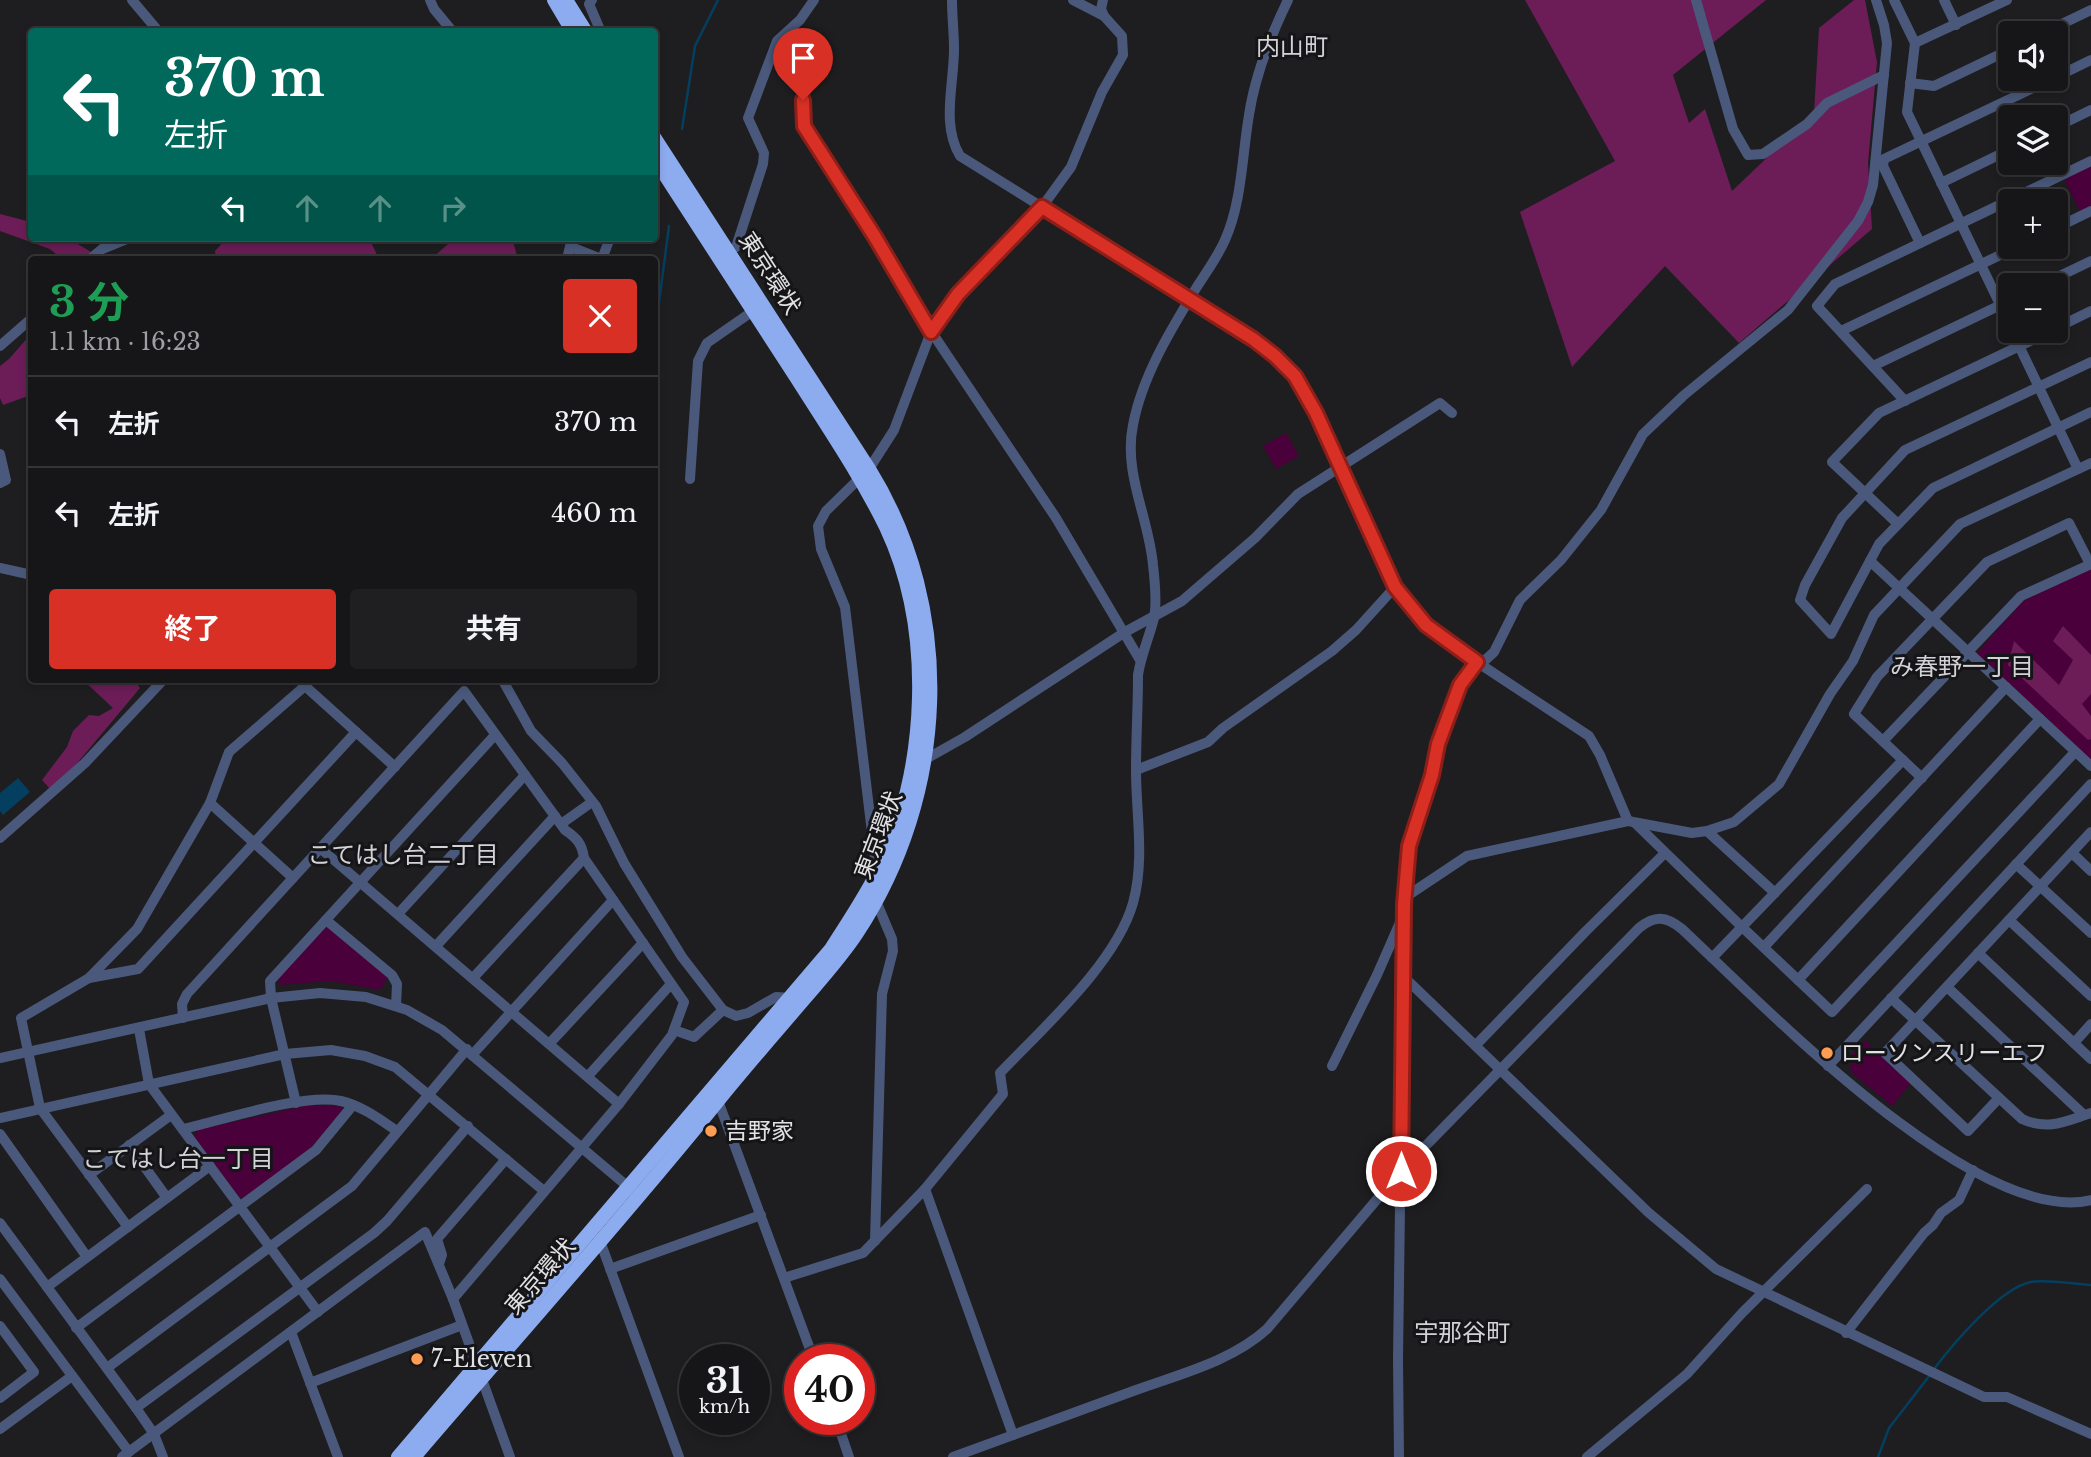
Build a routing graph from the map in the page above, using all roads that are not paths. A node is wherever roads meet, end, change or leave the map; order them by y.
1 (132, 0) edge
2 (430, 0) edge
3 (554, 0) edge
4 (566, 0) edge
5 (592, 0) edge
6 (814, 0) edge
7 (952, 0) edge
8 (1073, 0) edge
9 (1103, 0) edge
10 (1287, 0) edge
11 (1696, 0) edge
12 (1876, 0) edge
13 (1894, 0) edge
14 (1944, 0) edge
15 (2007, 0) edge
16 (2091, 10) edge
17 (1104, 16) junction
18 (2068, 21) edge
19 (1956, 25) junction
20 (156, 28) edge
21 (450, 28) edge
22 (571, 28) edge
23 (584, 28) edge
24 (599, 28) edge
25 (1915, 43) junction
26 (1998, 55) edge
27 (2091, 60) edge
28 (815, 65) dead end
29 (2068, 71) edge
30 (1884, 75) junction
31 (1910, 83) junction
32 (2027, 91) edge
33 (2091, 110) edge
34 (2068, 121) edge
35 (1921, 142) junction
36 (658, 144) edge
37 (1998, 155) edge
38 (2091, 161) edge
39 (658, 167) edge
40 (1941, 183) junction
41 (1042, 207) junction
42 (2091, 211) edge
43 (2068, 222) edge
44 (1961, 224) junction
45 (119, 242) edge
46 (572, 242) edge
47 (1920, 243) junction
48 (94, 256) edge
49 (596, 256) edge
50 (724, 256) junction
51 (1998, 256) edge
52 (2091, 261) edge
53 (1980, 264) junction
54 (2066, 273) edge
55 (1189, 299) junction
56 (1998, 301) edge
57 (1998, 306) edge
58 (753, 311) junction
59 (2091, 312) edge
60 (28, 322) edge
61 (2068, 323) edge
62 (1841, 331) junction
63 (931, 332) junction
64 (2019, 343) edge
65 (2026, 343) edge
66 (0, 346) edge
67 (2020, 346) junction
68 (2091, 362) edge
69 (1873, 366) junction
70 (2039, 387) junction
71 (1905, 401) junction
72 (2091, 412) edge
73 (1452, 413) dead end
74 (2059, 428) junction
75 (0, 454) edge
76 (2091, 463) edge
77 (1340, 468) junction
78 (2078, 469) junction
79 (865, 474) junction
80 (690, 479) dead end
81 (0, 483) edge
82 (1865, 493) junction
83 (1898, 524) junction
84 (1870, 561) junction
85 (2091, 564) edge
86 (0, 568) edge
87 (28, 574) edge
88 (1395, 587) junction
89 (1900, 588) junction
90 (1154, 616) junction
91 (1933, 620) junction
92 (1125, 632) junction
93 (1968, 653) junction
94 (1140, 660) junction
95 (1479, 663) junction
96 (160, 683) edge
97 (504, 683) edge
98 (2006, 688) junction
99 (2040, 719) junction
100 (356, 732) junction
101 (495, 735) junction
102 (1883, 741) junction
103 (2075, 752) junction
104 (926, 759) junction
105 (1903, 760) junction
106 (2091, 766) edge
107 (395, 767) junction
108 (1136, 770) junction
109 (525, 775) junction
110 (1922, 778) junction
111 (2091, 784) edge
112 (592, 802) junction
113 (210, 803) junction
114 (558, 820) junction
115 (1632, 822) junction
116 (1707, 831) junction
117 (2091, 832) edge
118 (0, 838) edge
119 (254, 843) junction
120 (320, 848) junction
121 (1665, 853) junction
122 (2072, 853) junction
123 (584, 858) junction
124 (2016, 864) junction
125 (881, 865) junction
126 (2091, 871) edge
127 (293, 878) junction
128 (360, 882) junction
129 (2040, 886) junction
130 (1775, 893) junction
131 (613, 900) junction
132 (876, 901) junction
133 (1404, 905) junction
134 (398, 914) junction
135 (326, 920) junction
136 (2009, 920) junction
137 (1742, 927) junction
138 (2091, 933) edge
139 (643, 943) junction
140 (436, 946) junction
141 (1763, 947) junction
142 (1978, 953) junction
143 (1712, 958) junction
144 (1403, 976) junction
145 (89, 978) junction
146 (472, 978) junction
147 (1798, 979) junction
148 (671, 984) junction
149 (1947, 987) junction
150 (2091, 996) edge
151 (271, 998) junction
152 (791, 998) junction
153 (1891, 998) junction
154 (396, 1006) junction
155 (723, 1010) junction
156 (512, 1011) junction
157 (183, 1018) junction
158 (1916, 1020) junction
159 (2091, 1024) edge
160 (138, 1028) junction
161 (674, 1030) junction
162 (550, 1043) junction
163 (2074, 1043) junction
164 (1476, 1045) junction
165 (27, 1052) junction
166 (470, 1052) junction
167 (285, 1054) junction
168 (0, 1058) edge
169 (2091, 1059) edge
170 (1332, 1066) dead end
171 (1828, 1066) junction
172 (1501, 1071) junction
173 (588, 1076) junction
174 (149, 1084) junction
175 (429, 1094) junction
176 (716, 1094) junction
177 (1999, 1098) junction
178 (296, 1102) junction
179 (620, 1104) junction
180 (353, 1105) junction
181 (40, 1108) junction
182 (2087, 1114) edge
183 (171, 1115) junction
184 (0, 1118) edge
185 (468, 1126) junction
186 (183, 1129) junction
187 (397, 1131) junction
188 (0, 1134) edge
189 (129, 1145) junction
190 (581, 1147) junction
191 (506, 1159) junction
192 (210, 1166) junction
193 (1973, 1170) junction
194 (1401, 1171) junction
195 (89, 1175) junction
196 (925, 1189) junction
197 (1867, 1189) dead end
198 (544, 1191) junction
199 (633, 1191) junction
200 (167, 1198) junction
201 (2091, 1200) edge
202 (239, 1208) junction
203 (761, 1216) junction
204 (0, 1223) edge
205 (128, 1227) junction
206 (600, 1241) junction
207 (875, 1241) junction
208 (270, 1248) junction
209 (87, 1257) junction
210 (439, 1265) junction
211 (610, 1269) junction
212 (784, 1278) junction
213 (0, 1279) edge
214 (47, 1287) junction
215 (299, 1287) junction
216 (1764, 1293) junction
217 (453, 1299) junction
218 (318, 1312) junction
219 (462, 1325) junction
220 (0, 1326) edge
221 (76, 1328) junction
222 (291, 1332) junction
223 (1846, 1333) junction
224 (808, 1344) edge
225 (107, 1368) junction
226 (479, 1371) junction
227 (72, 1376) junction
228 (310, 1383) junction
229 (0, 1398) edge
230 (136, 1408) junction
231 (0, 1429) edge
232 (153, 1434) junction
233 (2091, 1434) edge
234 (841, 1435) edge
235 (1013, 1435) junction
236 (125, 1454) edge
237 (163, 1457) edge
238 (338, 1457) edge
239 (398, 1457) edge
240 (414, 1457) edge
241 (510, 1457) edge
242 (679, 1457) edge
243 (849, 1457) edge
244 (953, 1457) edge
245 (1399, 1457) edge
246 (1587, 1457) edge

1 - 20 street
2 - 21 street
3 - 22 highway
4 - 23 highway
5 - 24 street
6 - 50 street
7 - 41 street
8 - 17 street
9 - 17 street
10 - 55 street
11 - 30 street
12 - 30 street
13 - 25 street
14 - 19 street
15 - 19 street
16 - 18 street
17 - 41 street
19 - 25 street
25 - 31 street
26 - 31 street
27 - 29 street
28 - 63 street
30 - 95 street
31 - 35 street
32 - 35 street
33 - 34 street
35 - 40 street
35 - 47 street
36 - 50 highway, 東京環状
37 - 40 street
38 - 44 street
39 - 50 highway, 東京環状
40 - 44 street
41 - 55 street
41 - 63 street
42 - 43 street
44 - 47 street
44 - 53 street
45 - 48 street
46 - 49 street
47 - 62 street
50 - 58 highway, 東京環状
50 - 79 highway, 東京環状
51 - 53 street
52 - 54 street
53 - 56 street
53 - 62 street
55 - 77 street
55 - 90 street
57 - 69 street
58 - 79 highway, 東京環状
58 - 80 street
59 - 61 street
60 - 66 street
62 - 69 street
63 - 79 street
63 - 92 street
64 - 67 street
65 - 67 street
67 - 70 street
67 - 71 street
68 - 70 street
69 - 71 street
70 - 74 street
70 - 82 street
71 - 82 street
72 - 74 street
73 - 77 street
74 - 78 street
74 - 83 street
75 - 81 street
76 - 78 street
77 - 88 street
77 - 90 street
78 - 89 street
79 - 104 highway, 東京環状
79 - 125 highway, 東京環状
79 - 125 street
82 - 83 street
82 - 84 street
83 - 84 street
84 - 89 street
85 - 91 street
85 - 93 street
86 - 87 street
88 - 95 street
88 - 108 street
89 - 91 street
89 - 116 street
90 - 92 street
90 - 94 street
91 - 93 street
91 - 102 street
92 - 94 street
92 - 104 street
93 - 98 street
93 - 102 street
94 - 108 street
95 - 115 street
95 - 133 street
96 - 118 street
97 - 112 street
98 - 99 street
98 - 110 street
99 - 103 street
99 - 147 street
100 - 107 street
100 - 113 street
100 - 119 street
101 - 107 street
101 - 109 street
101 - 128 street
102 - 105 street
103 - 106 street
103 - 147 street
104 - 132 highway, 東京環状
105 - 110 street
105 - 130 street
107 - 120 street
108 - 196 street
109 - 114 street
109 - 134 street
110 - 141 street
111 - 124 street
112 - 114 street
112 - 155 street
113 - 119 street
113 - 145 street
114 - 123 street
114 - 140 street
115 - 116 street
115 - 121 street
115 - 133 street
116 - 130 street
117 - 122 street
119 - 127 street
119 - 145 street
120 - 127 street
120 - 128 street
121 - 137 street
121 - 164 street
122 - 126 street
122 - 129 street
123 - 131 street
123 - 146 street
124 - 129 street
124 - 153 street
125 - 152 highway, 東京環状
127 - 157 street
128 - 134 street
128 - 135 street
129 - 136 street
129 - 138 street
130 - 137 street
131 - 139 street
131 - 156 street
132 - 176 highway, 東京環状
132 - 207 street
133 - 144 street
133 - 170 street
134 - 140 street
135 - 151 street
135 - 154 street
136 - 142 street
136 - 150 street
137 - 141 street
137 - 143 street
139 - 148 street
139 - 162 street
140 - 146 street
141 - 147 street
142 - 149 street
142 - 163 street
143 - 171 street
143 - 172 street
144 - 164 street
144 - 194 street
145 - 165 street
146 - 156 street
148 - 161 street
148 - 173 street
149 - 158 street
149 - 182 street
151 - 154 street
151 - 157 street
151 - 167 street
152 - 155 street
152 - 176 highway, 東京環状
153 - 158 street
153 - 171 street
154 - 166 street
155 - 161 street
156 - 162 street
156 - 166 street
157 - 160 street
158 - 177 street
158 - 177 street
159 - 163 street
160 - 165 street
160 - 174 street
161 - 179 street
162 - 173 street
163 - 169 street
164 - 172 street
165 - 168 street
165 - 181 street
166 - 175 street
166 - 190 street
167 - 174 street
167 - 175 street
167 - 178 street
171 - 193 street
172 - 194 street
172 - 216 street
173 - 179 street
174 - 181 street
174 - 183 street
175 - 185 street
175 - 187 street
176 - 199 highway, 東京環状
176 - 203 street
177 - 182 street
178 - 180 street
178 - 186 street
179 - 190 street
180 - 187 street
180 - 202 street
181 - 184 street
181 - 195 street
183 - 186 street
183 - 189 street
185 - 191 street
185 - 215 street
186 - 192 street
187 - 208 street
188 - 209 street
189 - 195 street
189 - 200 street
190 - 198 street
190 - 199 street
191 - 198 street
191 - 210 street
192 - 200 street
192 - 202 street
193 - 201 street
193 - 223 street
194 - 235 street
194 - 245 street
195 - 205 street
196 - 207 street
196 - 235 street
197 - 216 street
198 - 217 street
199 - 206 highway, 東京環状
199 - 226 highway, 東京環状
200 - 205 street
202 - 208 street
202 - 221 street
203 - 211 street
203 - 212 street
204 - 214 street
205 - 209 street
206 - 211 street
206 - 226 highway, 東京環状
207 - 212 street
208 - 215 street
208 - 225 street
209 - 214 street
210 - 217 street
210 - 218 street
211 - 242 street
212 - 224 street
213 - 227 street
214 - 221 street
215 - 218 street
215 - 230 street
216 - 223 street
216 - 246 street
217 - 219 street
218 - 222 street
219 - 226 street
219 - 228 street
220 - 229 street
221 - 225 street
222 - 228 street
222 - 232 street
223 - 233 street
225 - 230 street
226 - 239 highway, 東京環状
226 - 240 highway, 東京環状
226 - 241 street
227 - 231 street
227 - 236 street
228 - 238 street
230 - 232 street
232 - 236 street
232 - 237 street
234 - 243 street
235 - 244 street

